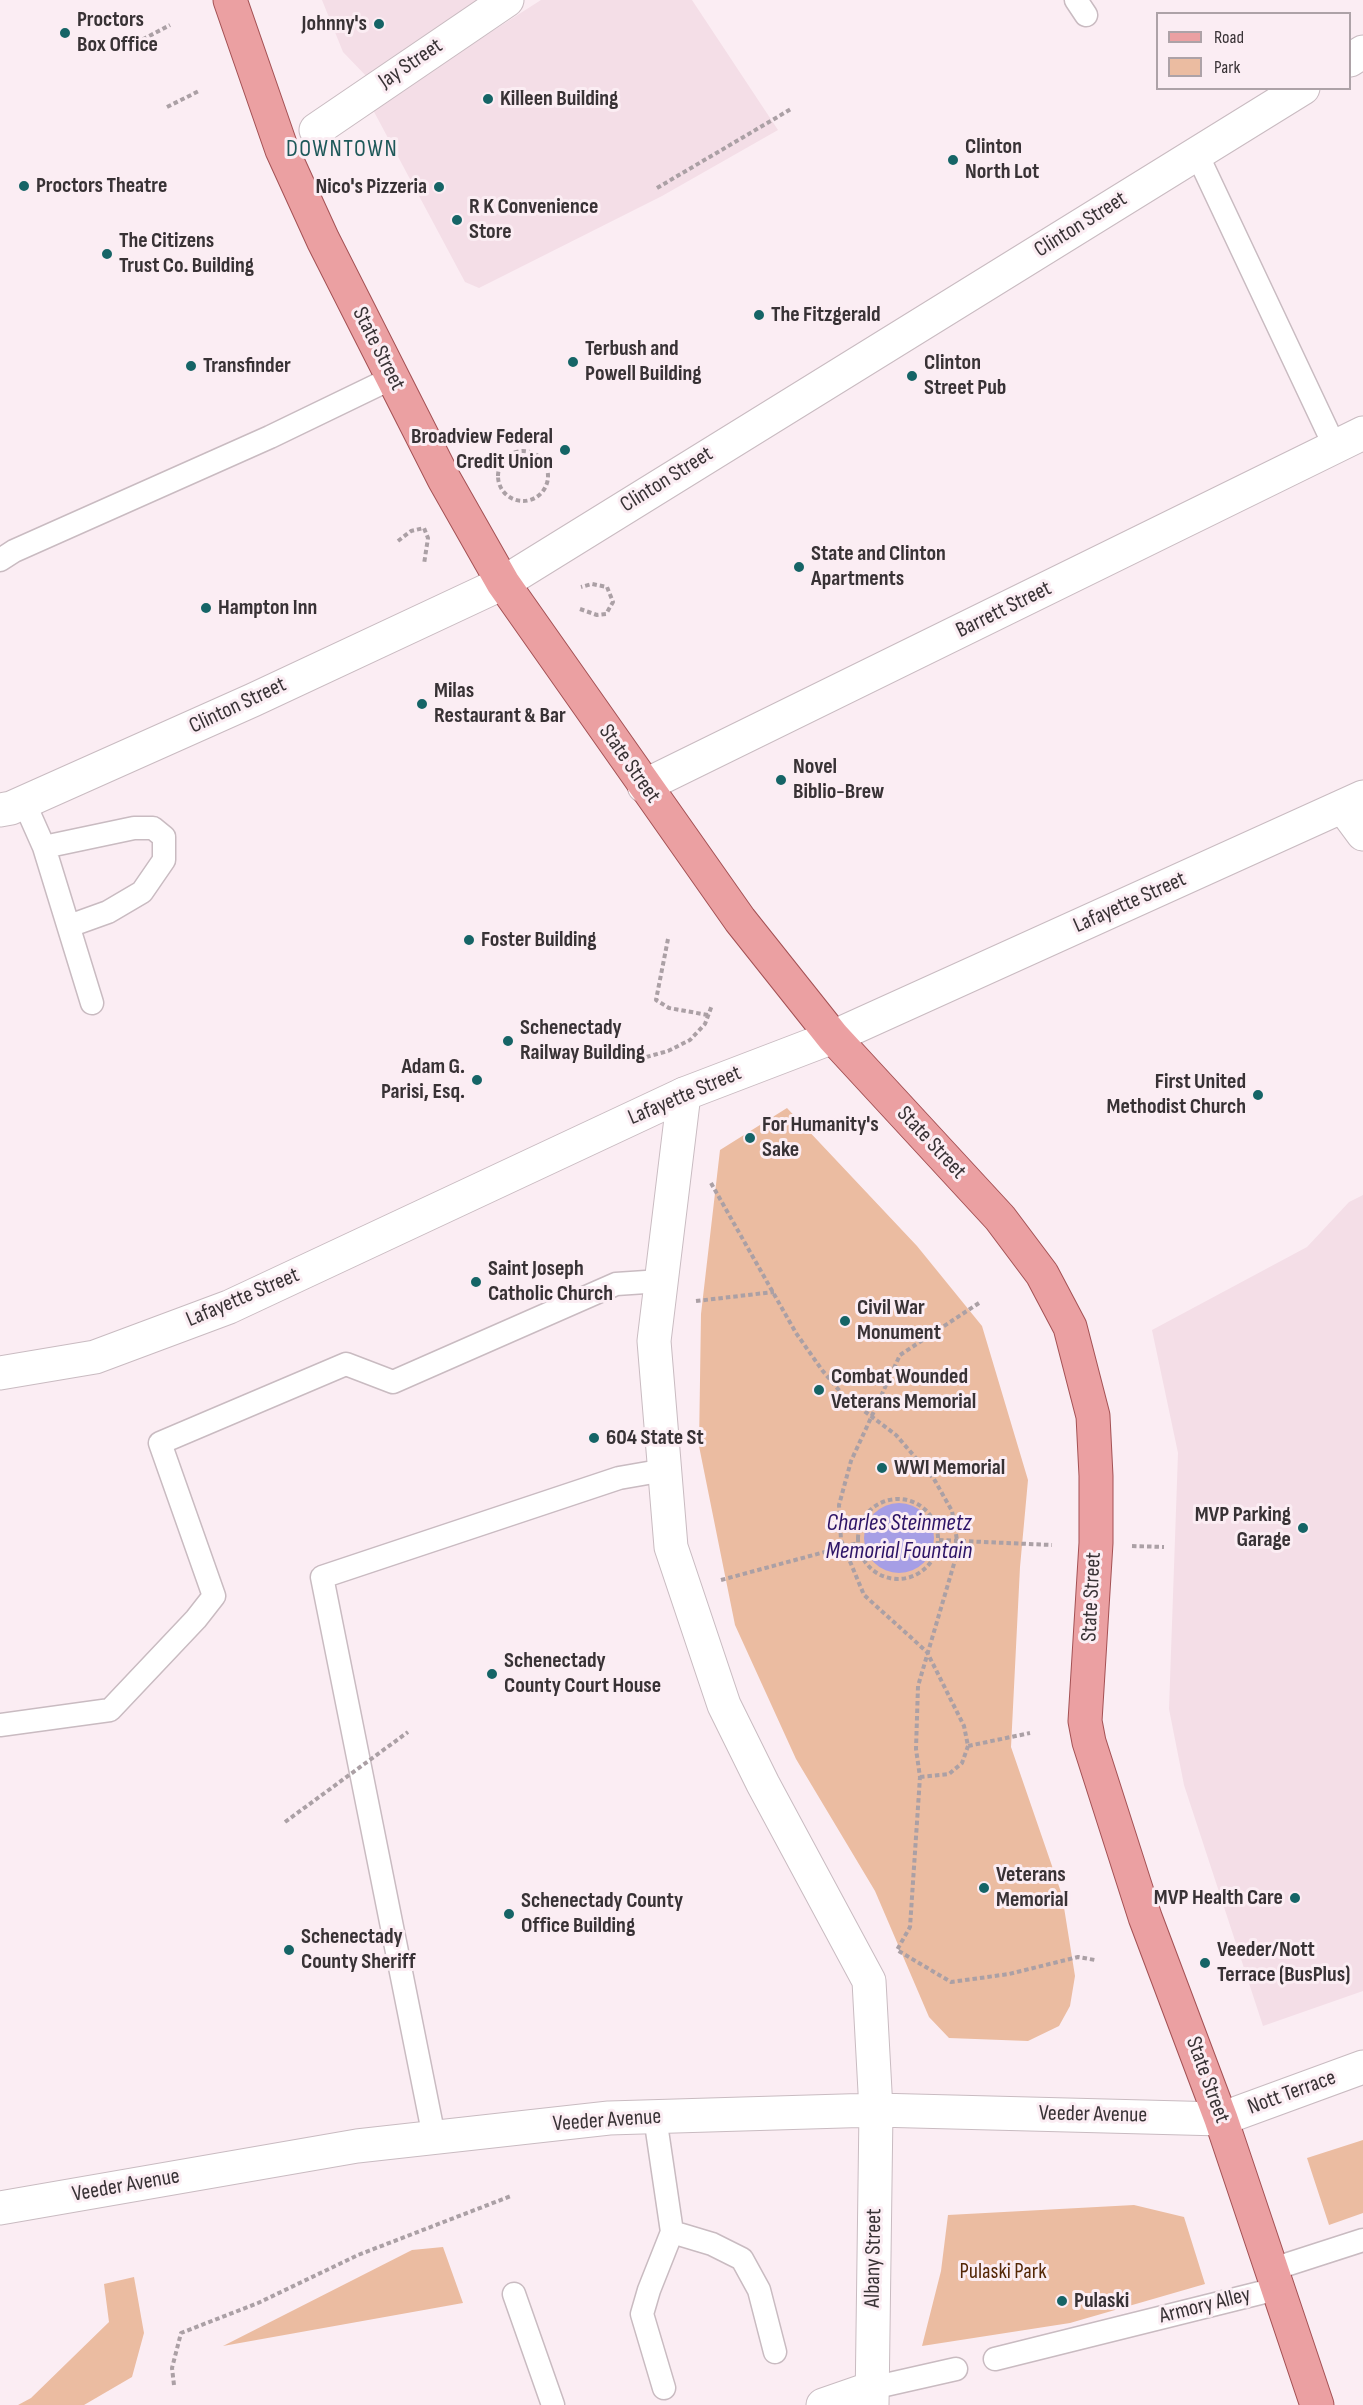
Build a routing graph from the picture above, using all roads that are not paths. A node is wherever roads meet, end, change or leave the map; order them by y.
1 (230, 0) edge
2 (507, 0) edge
3 (1300, 90) edge
4 (316, 130) dead end
5 (1197, 154) junction
6 (392, 378) junction
7 (1349, 440) edge
8 (0, 560) edge
9 (502, 583) junction
10 (644, 786) junction
11 (1353, 802) edge
12 (12, 806) edge
13 (1363, 834) edge
14 (44, 847) junction
15 (69, 926) junction
16 (92, 1003) dead end
17 (833, 1037) junction
18 (684, 1094) junction
19 (661, 1281) junction
20 (0, 1373) edge
21 (665, 1470) junction
22 (0, 1725) edge
23 (1363, 2067) edge
24 (876, 2110) junction
25 (655, 2117) junction
26 (1221, 2119) junction
27 (434, 2137) junction
28 (0, 2208) edge
29 (672, 2232) junction
30 (1363, 2240) edge
31 (1273, 2279) junction
32 (514, 2295) dead end
33 (775, 2352) dead end
34 (995, 2359) dead end
35 (957, 2369) dead end
36 (664, 2388) dead end
37 (872, 2396) edge
38 (553, 2405) edge
39 (823, 2405) edge
40 (1317, 2405) edge

1 - 6 main road, State Street
2 - 4 street, Jay Street
3 - 5 street, Clinton Street
5 - 7 lane
5 - 9 street, Clinton Street
6 - 8 lane
6 - 9 main road, State Street
7 - 10 street, Barrett Street
9 - 10 main road, State Street
9 - 12 street, Clinton Street
10 - 17 main road, State Street
11 - 13 street
11 - 17 street, Lafayette Street
12 - 14 lane
14 - 15 lane
14 - 15 lane
15 - 16 lane
17 - 18 street, Lafayette Street
17 - 26 main road, State Street
18 - 19 street
18 - 20 street, Lafayette Street
19 - 21 street
19 - 22 lane
21 - 24 street
21 - 27 lane
23 - 26 street, Nott Terrace
24 - 25 street, Veeder Avenue
24 - 26 street, Veeder Avenue
24 - 37 street, Albany Street
25 - 27 street, Veeder Avenue
25 - 29 lane
26 - 31 main road, State Street
27 - 28 street, Veeder Avenue
29 - 33 lane
29 - 36 lane
30 - 31 lane, Armory Alley
31 - 34 lane, Armory Alley
31 - 40 main road, State Street
32 - 38 lane
35 - 37 lane
37 - 39 street

